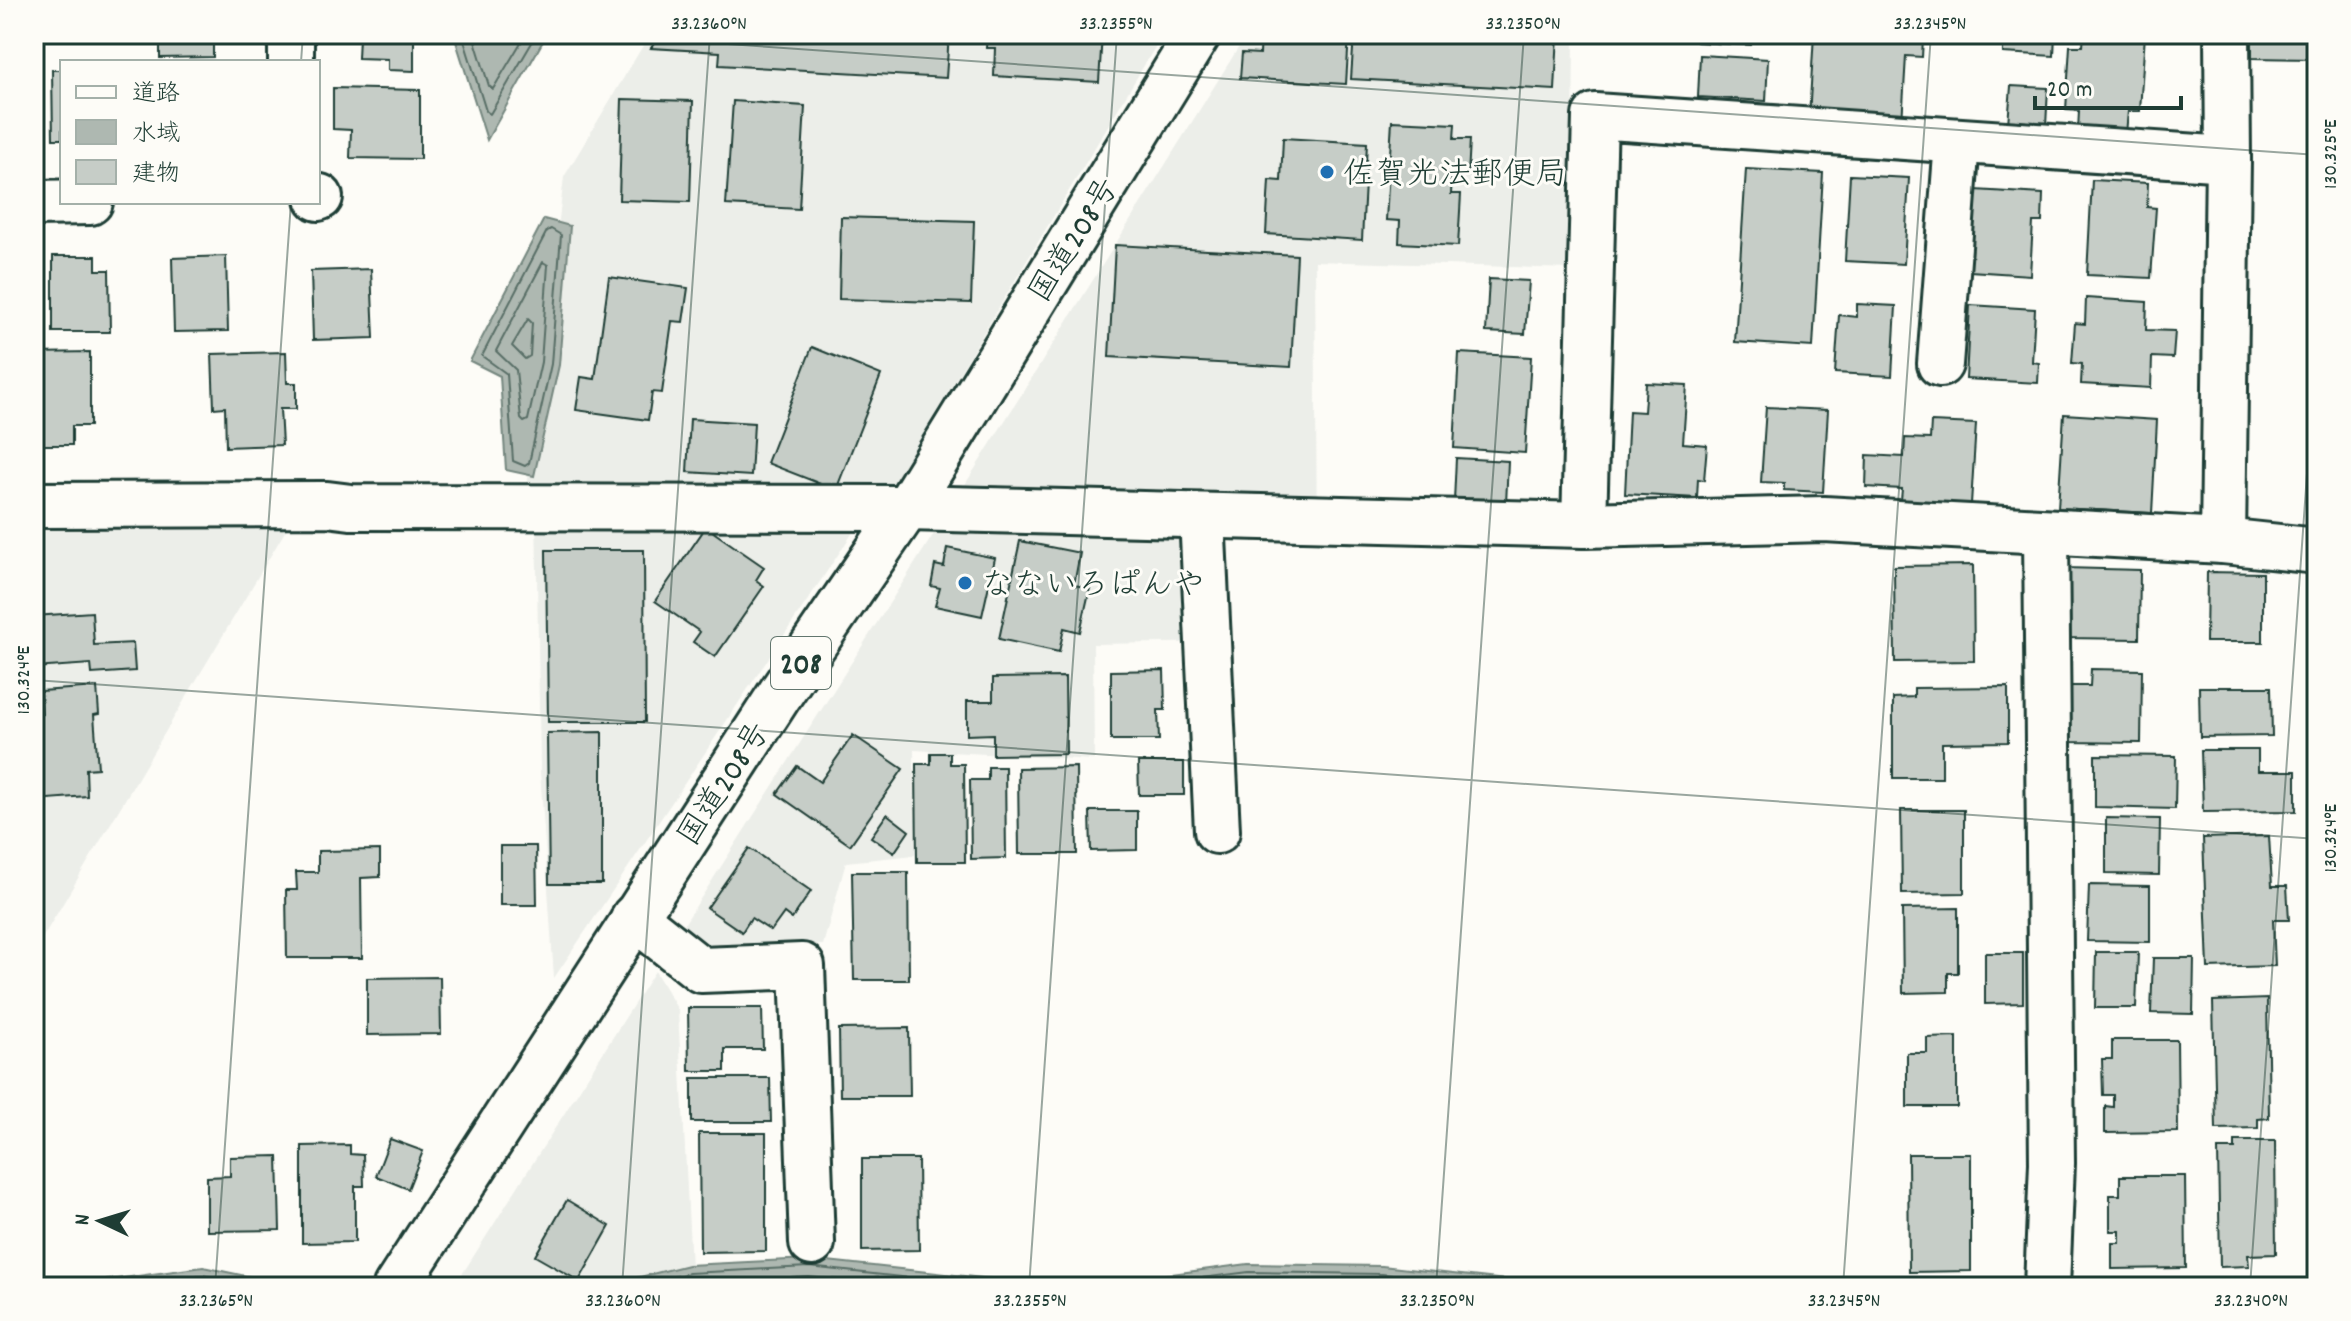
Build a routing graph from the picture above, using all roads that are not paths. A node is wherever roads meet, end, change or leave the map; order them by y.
1 (291, 34) edge
2 (1198, 34) edge
3 (2227, 34) edge
4 (291, 60) edge
5 (1957, 142) junction
6 (2228, 159) junction
7 (34, 203) edge
8 (60, 203) edge
9 (1940, 364) dead end
10 (34, 505) edge
11 (907, 508) junction
12 (1202, 516) junction
13 (1584, 525) junction
14 (2046, 533) junction
15 (2223, 541) junction
16 (2317, 550) edge
17 (2317, 583) edge
18 (1217, 831) dead end
19 (634, 917) junction
20 (812, 1243) dead end
21 (396, 1287) edge
22 (2047, 1287) edge

1 - 4 main road
2 - 11 main road, 国道208号 / 208
3 - 6 main road
5 - 6 main road
5 - 9 main road
5 - 13 main road
6 - 15 main road
7 - 8 main road
10 - 11 main road
11 - 12 main road
11 - 19 main road, 国道208号 / 208
12 - 13 main road
12 - 18 main road
13 - 14 main road
14 - 15 main road
14 - 22 main road
15 - 16 main road
16 - 17 main road
19 - 20 main road
19 - 21 main road, 国道208号 / 208

